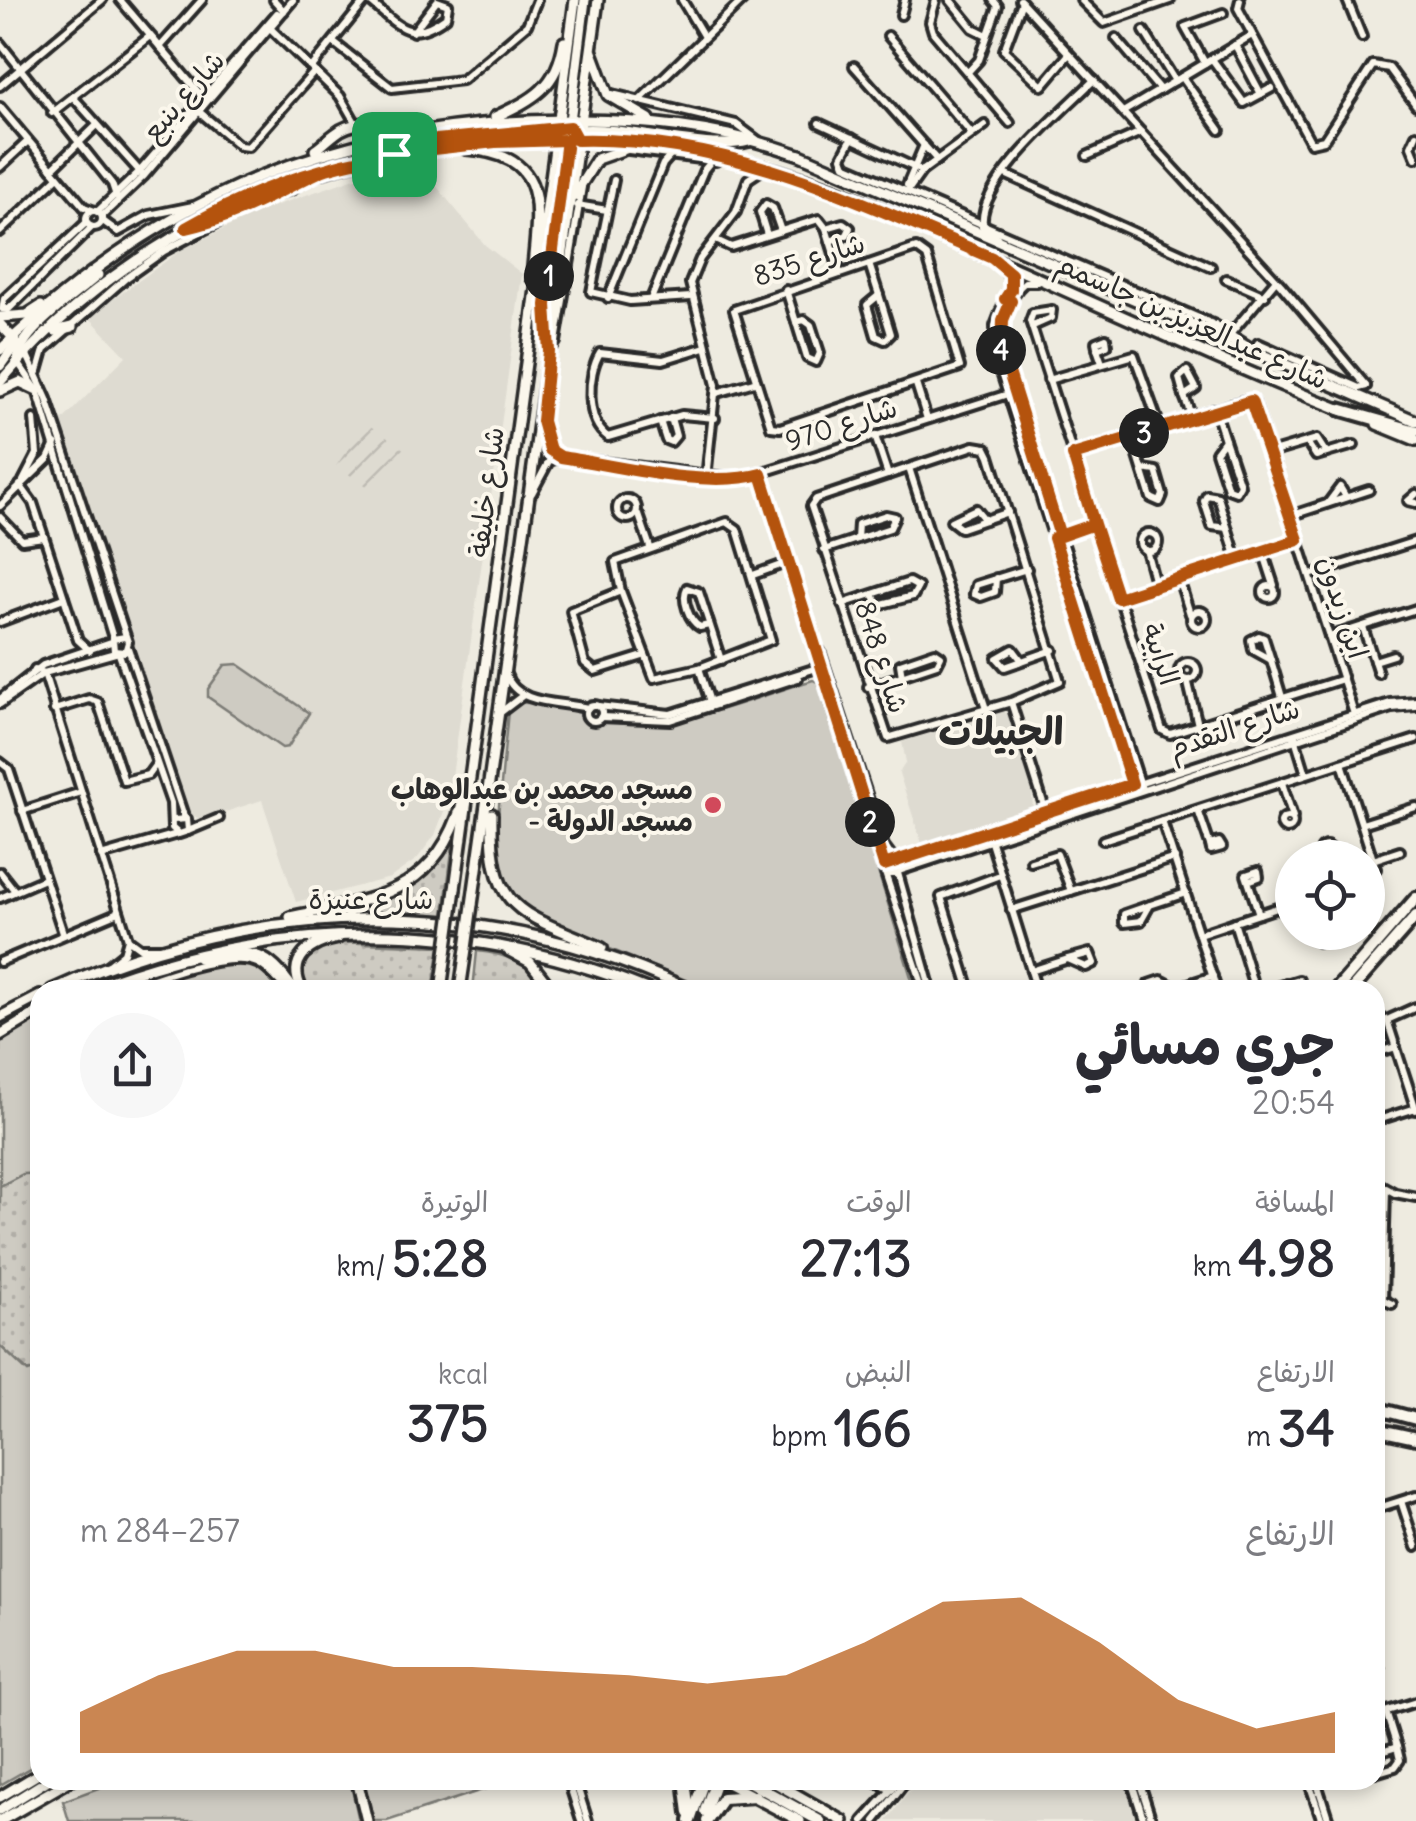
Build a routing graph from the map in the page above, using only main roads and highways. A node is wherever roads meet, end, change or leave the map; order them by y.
1 (572, 0) edge
2 (586, 0) edge
3 (598, 0) edge
4 (591, 49) junction
5 (491, 119) junction
6 (656, 122) junction
7 (569, 129) junction
8 (418, 130) junction
9 (756, 142) junction
10 (457, 146) junction
11 (656, 148) junction
12 (407, 152) junction
13 (297, 160) junction
14 (318, 172) junction
15 (878, 188) junction
16 (293, 189) road end
17 (906, 192) road end
18 (567, 211) junction
19 (217, 222) road end
20 (984, 225) road end
21 (186, 228) junction
22 (1002, 243) junction
23 (122, 251) junction
24 (102, 266) junction
25 (1101, 277) road end
26 (1087, 281) junction
27 (532, 300) junction
28 (0, 320) edge
29 (72, 327) road end
30 (52, 332) junction
31 (1210, 332) junction
32 (1231, 333) road end
33 (11, 349) edge
34 (549, 351) junction
35 (0, 366) edge
36 (0, 382) edge
37 (38, 390) road end
38 (0, 392) edge
39 (1338, 410) junction
40 (1416, 421) edge
41 (1416, 431) edge
42 (1416, 440) edge
43 (471, 775) junction
44 (492, 779) junction
45 (1416, 898) edge
46 (1416, 916) edge
47 (271, 925) junction
48 (371, 933) junction
49 (482, 942) junction
50 (182, 958) junction
51 (621, 960) junction
52 (75, 980) edge
53 (116, 980) edge
54 (287, 980) edge
55 (295, 980) edge
56 (440, 980) edge
57 (464, 980) edge
58 (544, 980) edge
59 (621, 980) edge
60 (667, 980) edge
61 (1345, 980) edge
62 (1361, 980) edge
63 (30, 1001) edge
64 (0, 1015) edge
65 (30, 1017) edge
66 (0, 1034) edge
67 (1385, 1411) edge
68 (1416, 1419) edge
69 (1385, 1431) edge
70 (1416, 1438) edge
71 (30, 1779) edge
72 (32, 1790) edge
73 (54, 1790) edge
74 (360, 1790) edge
75 (688, 1790) edge
76 (702, 1790) edge
77 (714, 1790) edge
78 (742, 1790) edge
79 (764, 1790) edge
80 (788, 1790) edge
81 (756, 1796) junction
82 (0, 1797) edge
83 (0, 1810) edge
84 (795, 1819) edge
85 (697, 1820) edge
86 (0, 1821) edge
87 (366, 1821) edge
88 (820, 1821) edge
89 (843, 1821) edge

1 - 5 main road
1 - 7 main road, شارع خليفة
2 - 7 main road
3 - 4 main road, شارع خليفة
4 - 6 main road
4 - 7 main road, شارع خليفة
5 - 7 main road
5 - 8 main road
6 - 7 main road, شارع عبدالعزيز بن جاسمم
6 - 9 main road, شارع عبدالعزيز بن جاسمم
7 - 9 main road
7 - 10 main road
7 - 11 main road, شارع عبدالعزيز بن جاسمم
7 - 12 main road
7 - 18 main road, شارع خليفة
7 - 27 main road, شارع خليفة
7 - 34 main road
8 - 13 main road
8 - 13 main road
9 - 15 main road, شارع عبدالعزيز بن جاسمم
10 - 12 main road
10 - 27 main road
11 - 18 main road
11 - 39 main road, شارع عبدالعزيز بن جاسمم
12 - 14 main road
13 - 23 main road
14 - 16 main road
14 - 21 main road
15 - 17 main road
15 - 22 main road, شارع عبدالعزيز بن جاسمم
18 - 34 main road, شارع خليفة
19 - 21 main road
20 - 22 main road
21 - 30 main road
22 - 26 main road, شارع عبدالعزيز بن جاسمم
23 - 24 main road
23 - 33 main road
24 - 28 main road
24 - 33 main road
25 - 26 main road
26 - 31 main road, شارع عبدالعزيز بن جاسمم
27 - 43 main road, شارع خليفة
28 - 33 main road
29 - 30 main road
30 - 33 main road
31 - 32 main road
31 - 40 main road, شارع عبدالعزيز بن جاسمم
33 - 35 main road
33 - 36 main road
34 - 44 main road, شارع خليفة
37 - 38 main road
39 - 41 highway
39 - 42 main road, شارع عبدالعزيز بن جاسمم
43 - 47 main road
43 - 56 main road, شارع خليفة, bridge
44 - 51 main road
44 - 57 main road, شارع خليفة, bridge
45 - 61 highway
46 - 62 highway
47 - 51 main road, شارع عنيزة
47 - 52 main road, شارع عنيزة
48 - 49 main road, شارع عنيزة
48 - 50 main road, شارع عنيزة
48 - 55 main road
49 - 58 main road
49 - 59 main road, شارع عنيزة
50 - 53 main road, شارع عنيزة
50 - 54 main road
51 - 60 main road, شارع عنيزة
63 - 64 main road
65 - 66 main road
67 - 68 highway
69 - 70 highway
71 - 82 main road
72 - 83 main road
73 - 86 main road
74 - 87 main road
75 - 85 highway
76 - 85 highway
77 - 85 highway
78 - 81 main road
79 - 88 highway
80 - 89 main road
81 - 84 main road
81 - 85 highway

